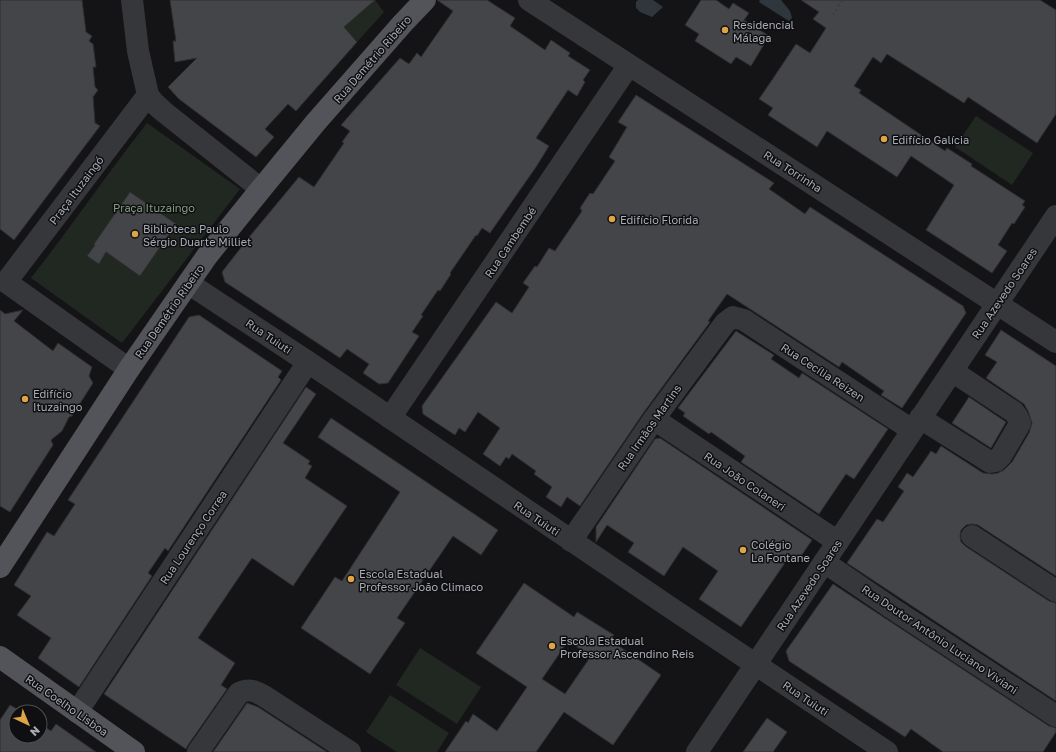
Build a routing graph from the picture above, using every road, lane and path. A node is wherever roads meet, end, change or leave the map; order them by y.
1 (132, 0) edge
2 (425, 0) edge
3 (529, 0) edge
4 (842, 0) edge
5 (833, 16) dead end
6 (629, 65) junction
7 (148, 95) junction
8 (261, 189) junction
9 (1056, 216) edge
10 (3, 282) edge
11 (188, 283) junction
12 (997, 303) junction
13 (733, 317) joint
14 (1056, 342) edge
15 (308, 362) junction
16 (129, 369) junction
17 (952, 371) junction
18 (390, 418) junction
19 (654, 419) junction
20 (916, 424) junction
21 (972, 536) dead end
22 (571, 541) junction
23 (838, 542) junction
24 (824, 562) junction
25 (0, 567) edge
26 (1056, 591) edge
27 (755, 664) junction
28 (3, 665) edge
29 (77, 712) junction
30 (1056, 716) edge
31 (134, 752) edge
32 (198, 752) edge
33 (350, 752) edge
34 (697, 752) edge
35 (887, 752) edge

1 - 7 street
2 - 8 main road, Rua Demétrio Ribeiro
3 - 6 street, Rua Torrinha
4 - 5 path
6 - 12 street, Rua Torrinha
6 - 18 street, Rua Cambembé
7 - 8 street
7 - 10 street, Praça Ituzaingó
8 - 11 main road, Rua Demétrio Ribeiro
9 - 12 street, Rua Azevedo Soares
10 - 16 street, Praça Ituzaingó
11 - 15 street, Rua Tuiuti
11 - 16 main road, Rua Demétrio Ribeiro
12 - 14 street, Rua Torrinha
12 - 17 street, Rua Azevedo Soares
13 - 19 street, Rua Irmãos Martins
13 - 20 street, Rua Cecília Reizen
15 - 18 street, Rua Tuiuti
15 - 29 street, Rua Lourenço Correa
16 - 25 main road, Rua Demétrio Ribeiro
17 - 20 street, Rua Azevedo Soares
17 - 20 street
18 - 22 street, Rua Tuiuti
19 - 22 street, Rua Irmãos Martins
19 - 23 street, Rua João Colaneri
20 - 23 street, Rua Azevedo Soares
21 - 26 street
22 - 27 street, Rua Tuiuti
23 - 24 street, Rua Azevedo Soares
24 - 27 street, Rua Azevedo Soares
24 - 30 street, Rua Doutor Antônio Luciano Viviani
27 - 34 street, Rua Azevedo Soares
27 - 35 street, Rua Tuiuti
28 - 29 main road, Rua Coelho Lisboa
29 - 31 main road, Rua Coelho Lisboa
32 - 33 street

